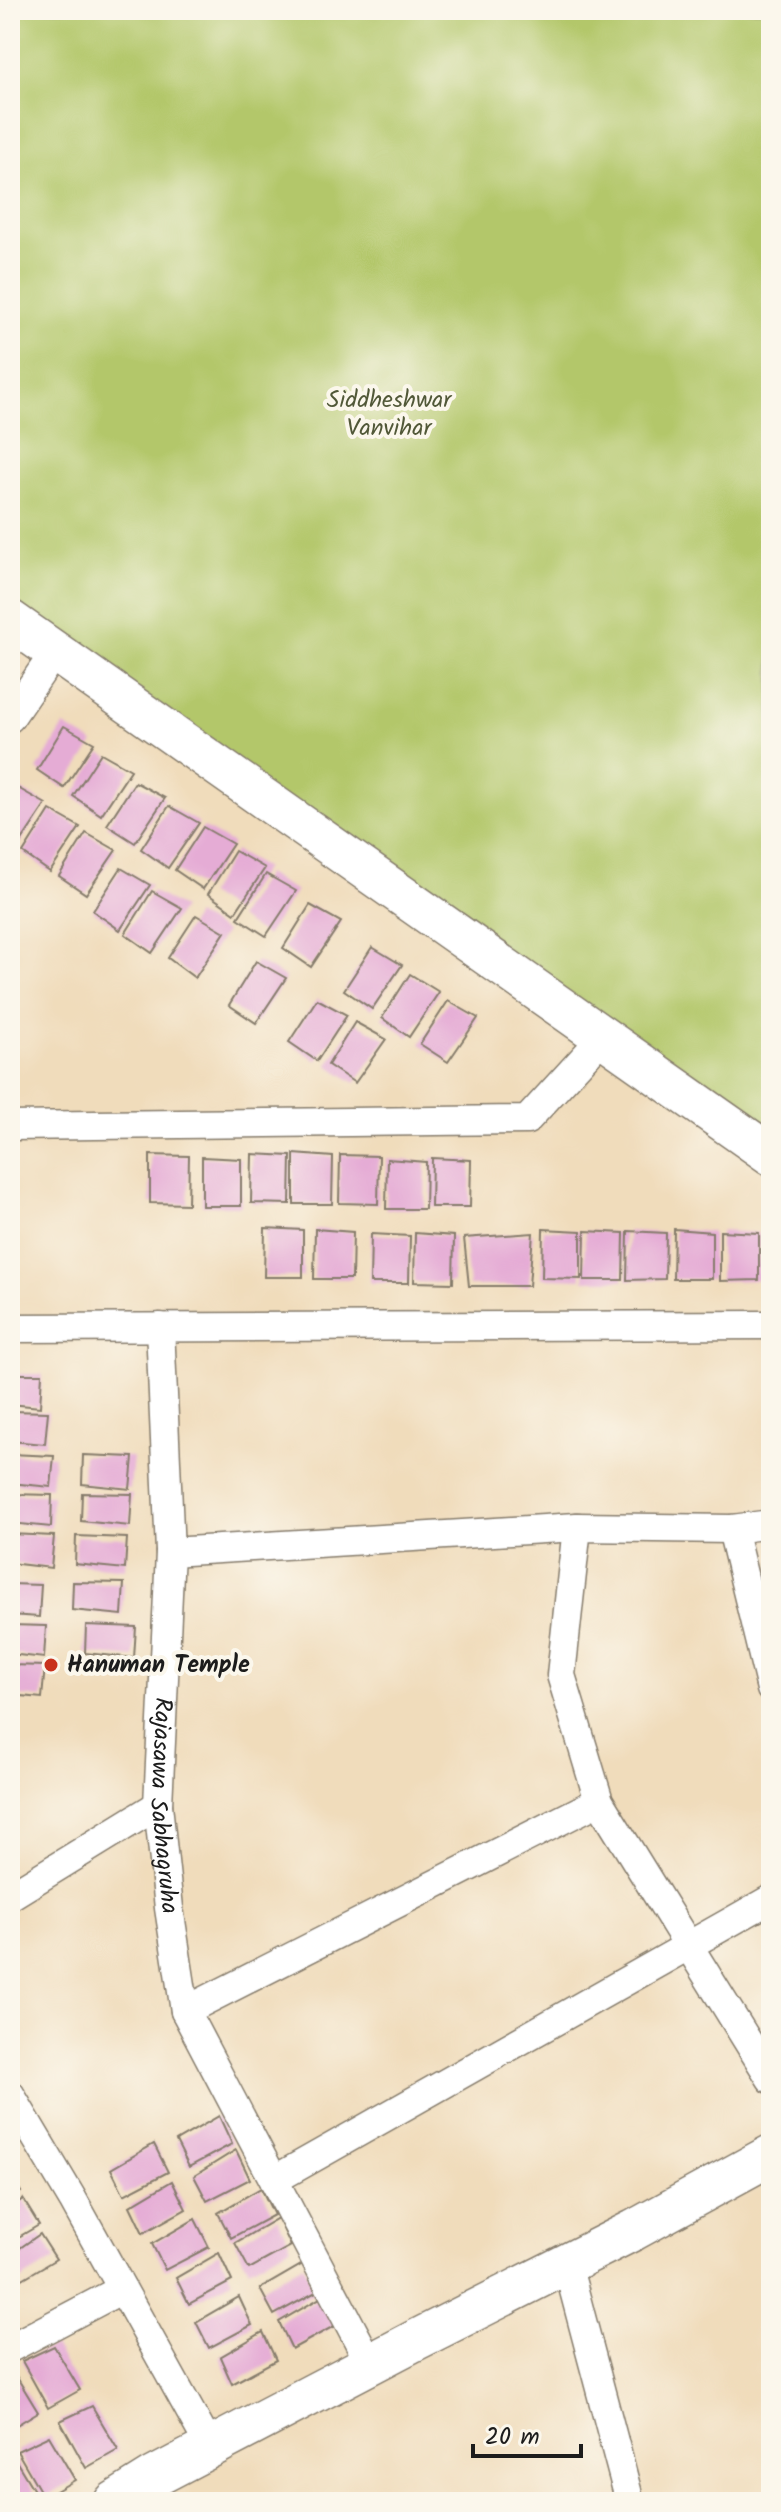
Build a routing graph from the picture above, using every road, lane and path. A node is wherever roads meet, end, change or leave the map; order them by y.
1 (10, 620) edge
2 (55, 652) junction
3 (10, 718) edge
4 (603, 1037) junction
5 (10, 1126) edge
6 (771, 1155) edge
7 (771, 1325) edge
8 (160, 1327) junction
9 (10, 1328) edge
10 (771, 1524) edge
11 (577, 1527) junction
12 (732, 1529) junction
13 (170, 1552) junction
14 (771, 1689) edge
15 (599, 1801) junction
16 (158, 1805) junction
17 (10, 1896) edge
18 (771, 1899) edge
19 (689, 1945) junction
20 (185, 2011) junction
21 (771, 2079) edge
22 (10, 2094) edge
23 (771, 2155) edge
24 (274, 2180) junction
25 (567, 2264) junction
26 (122, 2289) junction
27 (10, 2348) edge
28 (370, 2363) junction
29 (210, 2447) junction
30 (157, 2489) edge
31 (114, 2502) edge
32 (630, 2502) edge

1 - 2 street
2 - 3 street
2 - 4 street
4 - 5 street
4 - 6 street
7 - 8 street
8 - 9 street
8 - 13 street, Rajasawa Sabhagruha
10 - 12 street
11 - 12 street
11 - 13 street
11 - 15 street
12 - 14 street
13 - 16 street, Rajasawa Sabhagruha
15 - 19 street
15 - 20 street
16 - 17 street
16 - 20 street, Rajasawa Sabhagruha
18 - 19 street
19 - 21 street
19 - 24 street
20 - 24 street, Rajasawa Sabhagruha
22 - 26 street
23 - 25 street
24 - 28 street, Rajasawa Sabhagruha
25 - 28 street
25 - 32 street
26 - 27 street
26 - 29 street
28 - 29 street
29 - 30 street
30 - 31 street

